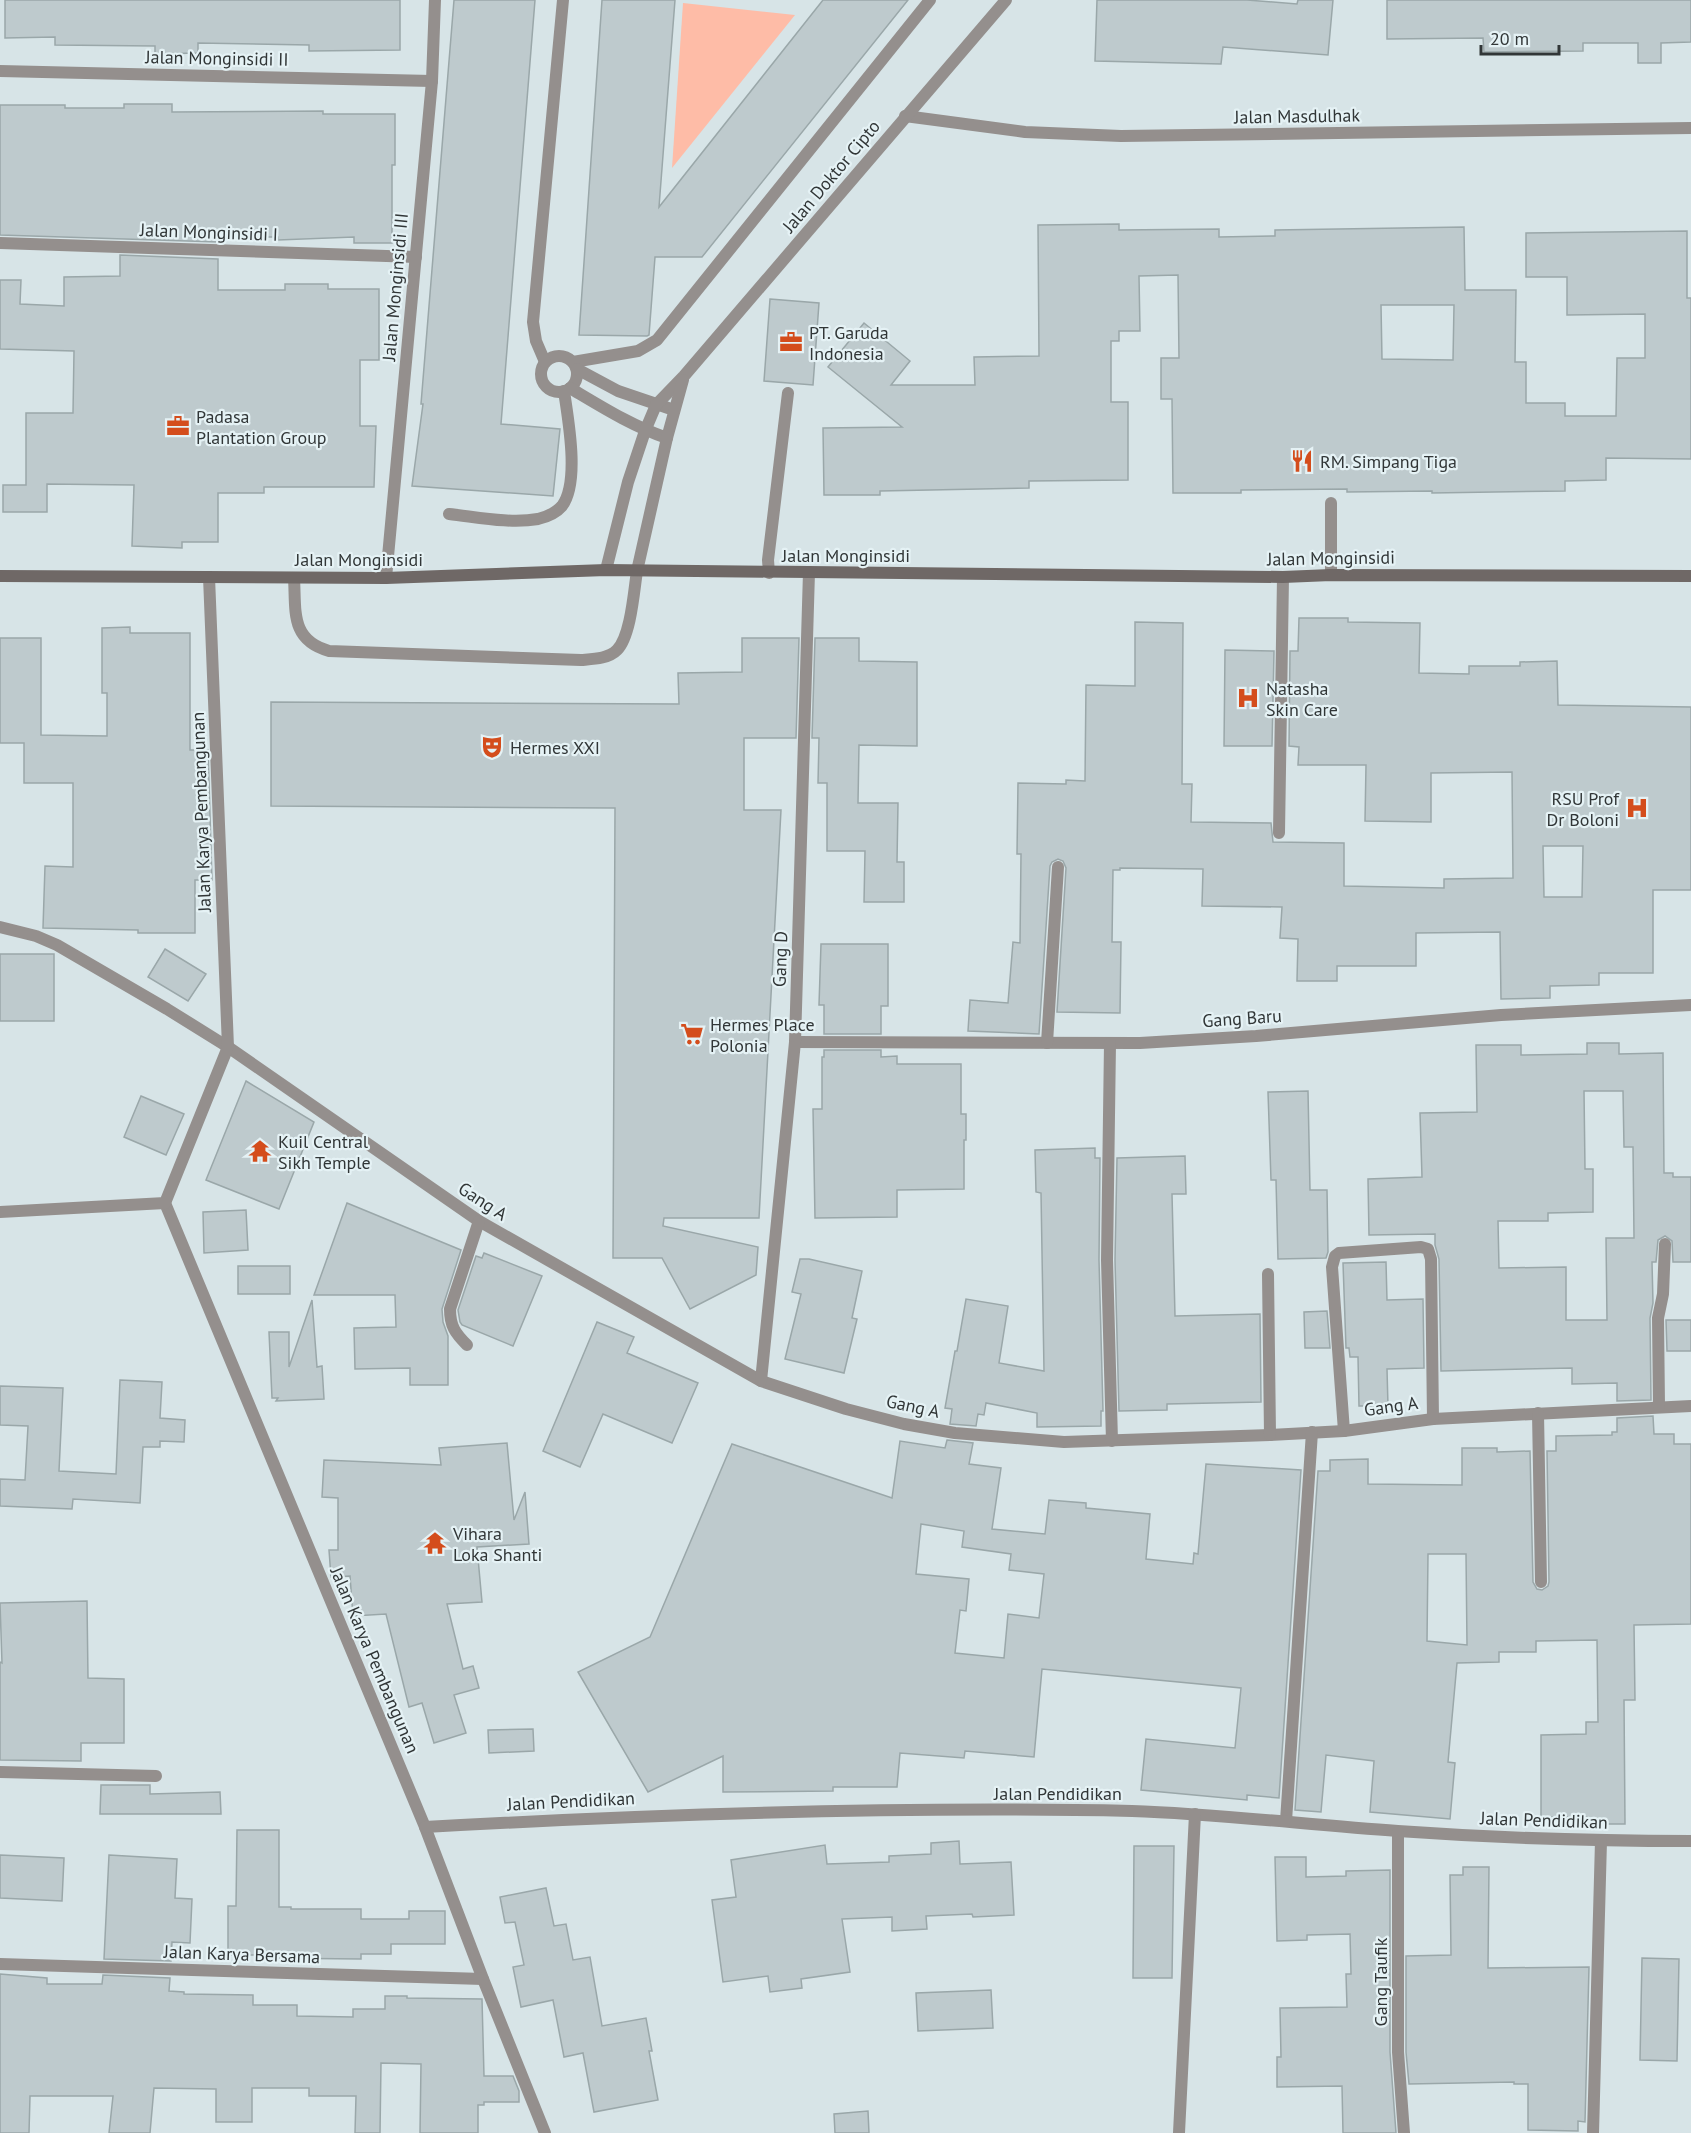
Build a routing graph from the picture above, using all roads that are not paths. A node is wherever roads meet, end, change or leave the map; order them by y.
1 (435, 0) edge
2 (563, 0) edge
3 (930, 0) edge
4 (1006, 0) edge
5 (0, 71) edge
6 (432, 81) junction
7 (905, 116) junction
8 (1691, 128) edge
9 (0, 243) edge
10 (416, 257) junction
11 (545, 362) junction
12 (575, 366) junction
13 (684, 376) junction
14 (567, 390) junction
15 (789, 393) dead end
16 (656, 405) junction
17 (674, 410) junction
18 (645, 430) junction
19 (667, 438) junction
20 (1331, 503) dead end
21 (449, 514) dead end
22 (606, 570) junction
23 (637, 571) junction
24 (809, 572) junction
25 (769, 573) junction
26 (1331, 575) junction
27 (0, 576) edge
28 (1691, 576) edge
29 (209, 577) junction
30 (1283, 577) junction
31 (294, 578) junction
32 (386, 578) junction
33 (1279, 833) dead end
34 (1058, 867) dead end
35 (0, 927) edge
36 (1691, 1005) edge
37 (795, 1042) junction
38 (1047, 1043) junction
39 (1110, 1043) junction
40 (228, 1047) junction
41 (165, 1203) junction
42 (0, 1212) edge
43 (479, 1221) junction
44 (1665, 1244) dead end
45 (1268, 1274) dead end
46 (466, 1345) dead end
47 (761, 1381) junction
48 (1659, 1406) junction
49 (1691, 1406) edge
50 (1538, 1413) junction
51 (1433, 1419) junction
52 (1344, 1431) junction
53 (1312, 1432) junction
54 (1270, 1436) junction
55 (1112, 1442) junction
56 (1541, 1582) dead end
57 (0, 1772) edge
58 (156, 1776) dead end
59 (1195, 1814) junction
60 (1286, 1821) junction
61 (425, 1827) junction
62 (1398, 1832) junction
63 (1601, 1841) junction
64 (1691, 1841) edge
65 (0, 1964) edge
66 (483, 1979) junction
67 (545, 2133) edge
68 (1179, 2133) edge
69 (1404, 2133) edge
70 (1593, 2133) edge

1 - 6 street, Jalan Monginsidi III
2 - 11 street
3 - 12 street
4 - 7 street, Jalan Doktor Cipto
5 - 6 street, Jalan Monginsidi II
6 - 10 street, Jalan Monginsidi III
7 - 8 street, Jalan Masdulhak
7 - 13 street, Jalan Doktor Cipto
9 - 10 street, Jalan Monginsidi I
10 - 32 street, Jalan Monginsidi III
11 - 12 street
11 - 14 street
12 - 14 street
12 - 16 street
13 - 16 street, Jalan Doktor Cipto
13 - 17 street, Jalan Doktor Cipto
14 - 18 street
14 - 21 street
15 - 25 street
16 - 17 street
16 - 18 street, Jalan Doktor Cipto
17 - 19 street, Jalan Doktor Cipto
18 - 19 street
18 - 22 street, Jalan Doktor Cipto
19 - 23 street, Jalan Doktor Cipto
20 - 26 street
22 - 23 main road, Jalan Monginsidi
22 - 32 main road, Jalan Monginsidi
23 - 25 main road, Jalan Monginsidi
23 - 31 street, Jalan Doktor Cipto
24 - 25 main road, Jalan Monginsidi
24 - 30 main road, Jalan Monginsidi
24 - 37 street, Gang D
26 - 28 main road, Jalan Monginsidi
26 - 30 main road, Jalan Monginsidi
27 - 29 main road, Jalan Monginsidi
29 - 31 main road, Jalan Monginsidi
29 - 40 street, Jalan Karya Pembangunan
30 - 33 street
31 - 32 main road, Jalan Monginsidi
34 - 38 street
35 - 40 street, Gang A
36 - 39 street, Gang Baru
37 - 38 street, Gang Baru
37 - 47 street, Gang D
38 - 39 street, Gang Baru
39 - 55 street
40 - 41 street
40 - 43 street, Gang A
41 - 42 street
41 - 61 street, Jalan Karya Pembangunan
43 - 46 street
43 - 47 street, Gang A
44 - 48 street
45 - 54 street
47 - 55 street, Gang A
48 - 49 street, Gang A
48 - 50 street, Gang A
50 - 51 street, Gang A
50 - 56 street
51 - 52 street, Gang A
51 - 52 street
52 - 53 street, Gang A
53 - 54 street, Gang A
53 - 60 street
54 - 55 street, Gang A
57 - 58 street
59 - 60 street, Jalan Pendidikan
59 - 61 street, Jalan Pendidikan
59 - 68 street
60 - 62 street, Jalan Pendidikan
61 - 66 street, Jalan Karya Pembangunan
62 - 63 street, Jalan Pendidikan
62 - 69 street, Gang Taufik
63 - 64 street, Jalan Pendidikan
63 - 70 street
65 - 66 street, Jalan Karya Bersama
66 - 67 street, Jalan Karya Pembangunan

